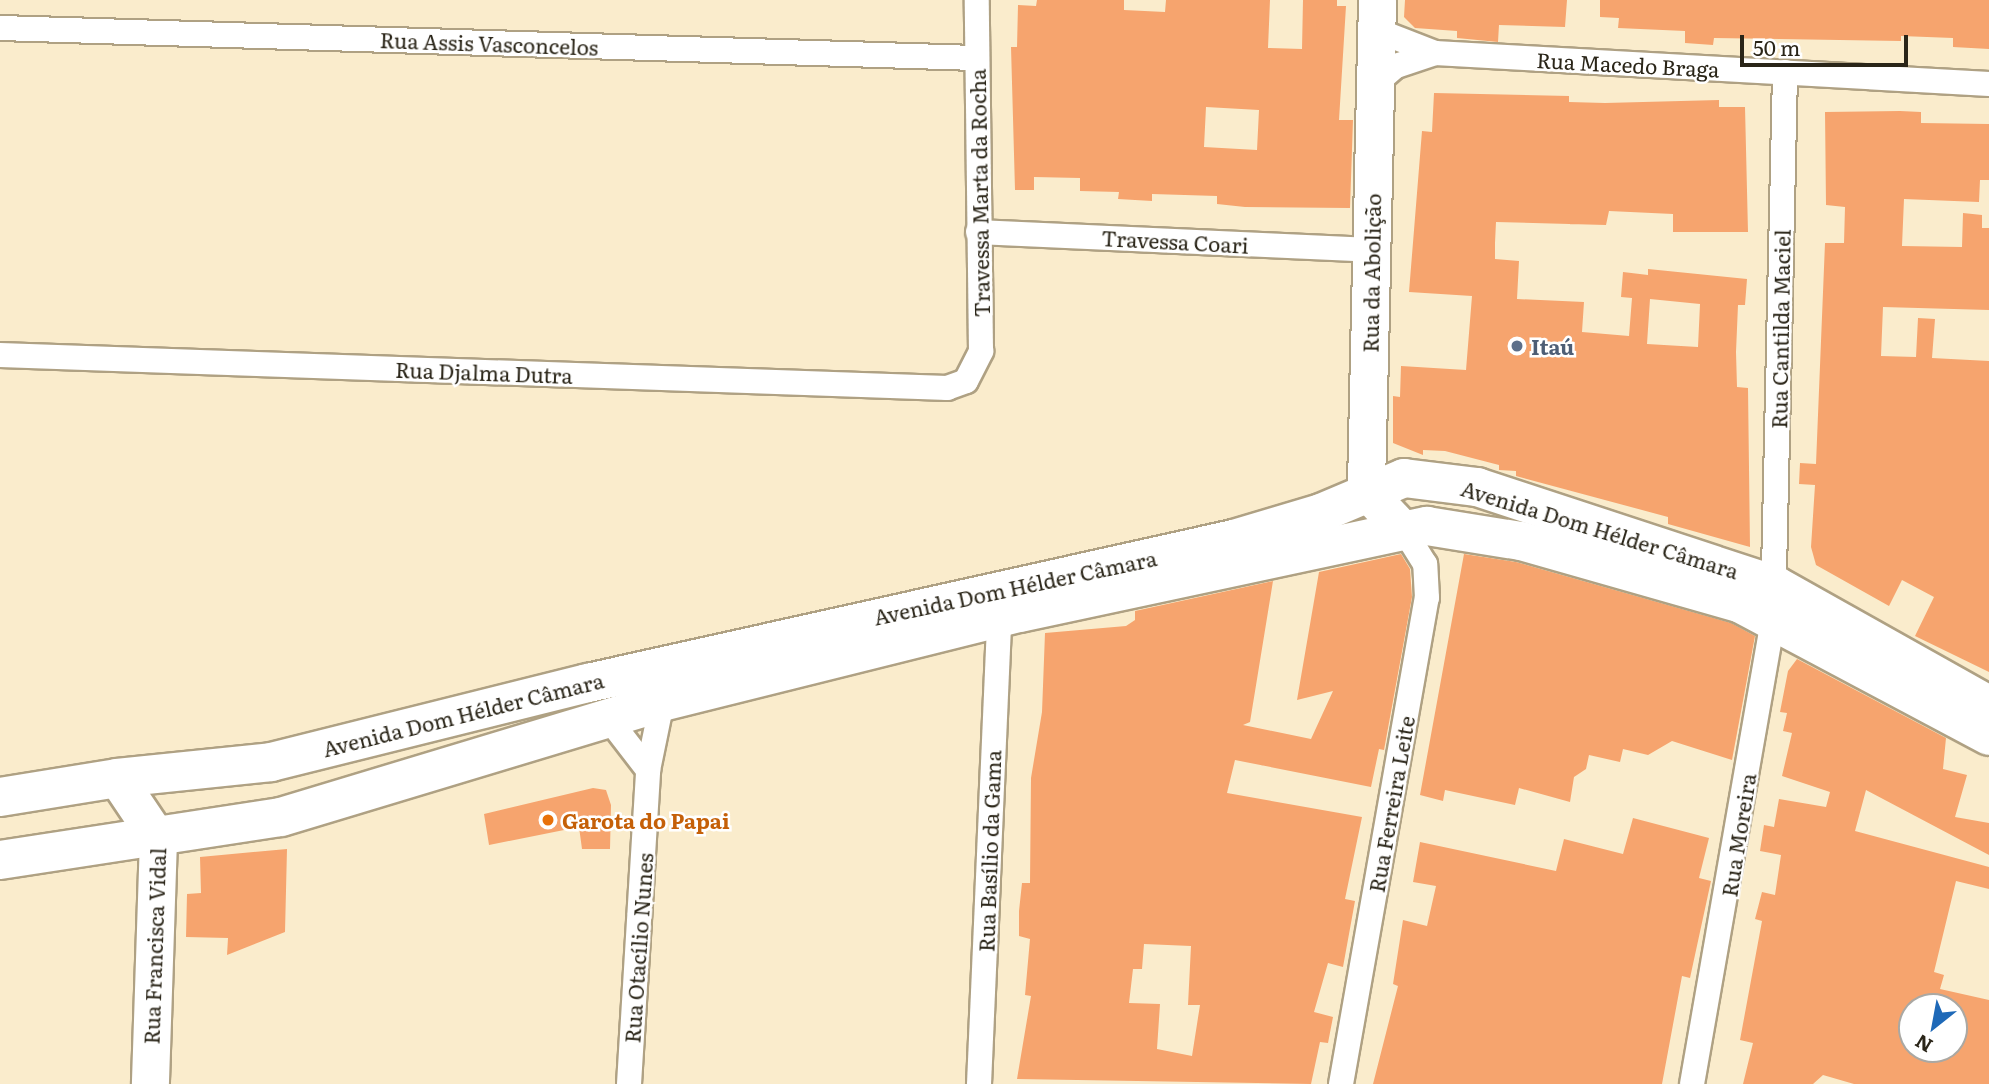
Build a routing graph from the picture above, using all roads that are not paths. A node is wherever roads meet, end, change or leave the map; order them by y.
1 (977, 0) edge
2 (1377, 15) edge
3 (0, 28) edge
4 (1435, 53) junction
5 (977, 58) junction
6 (1785, 72) junction
7 (1375, 83) junction
8 (1989, 84) edge
9 (978, 232) junction
10 (1371, 250) junction
11 (0, 355) edge
12 (966, 381) joint
13 (1366, 491) junction
14 (1404, 531) junction
15 (1774, 602) junction
16 (999, 618) junction
17 (662, 702) junction
18 (1989, 705) edge
19 (608, 718) junction
20 (1989, 736) edge
21 (271, 762) junction
22 (648, 769) junction
23 (117, 778) junction
24 (0, 797) edge
25 (281, 817) junction
26 (158, 839) junction
27 (0, 860) edge
28 (150, 1084) edge
29 (629, 1084) edge
30 (979, 1084) edge
31 (1341, 1084) edge
32 (1692, 1084) edge

1 - 5 street, Travessa Marta da Rocha
2 - 4 street, Rua Macedo Braga
2 - 7 street, Rua da Abolição
3 - 5 street, Rua Assis Vasconcelos
4 - 6 street, Rua Macedo Braga
4 - 7 street, Rua Macedo Braga
5 - 9 street, Travessa Marta da Rocha
6 - 8 street, Rua Macedo Braga
6 - 15 street, Rua Cantilda Maciel
7 - 10 street, Rua da Abolição
9 - 10 street, Travessa Coari
9 - 12 street, Travessa Marta da Rocha
10 - 13 street, Rua da Abolição
11 - 12 street, Rua Djalma Dutra
13 - 14 street
13 - 15 main road, Avenida Dom Hélder Câmara
13 - 21 main road, Avenida Dom Hélder Câmara
14 - 15 main road, Avenida Dom Hélder Câmara
14 - 16 main road, Avenida Dom Hélder Câmara
14 - 31 street, Rua Ferreira Leite
15 - 18 main road, Avenida Dom Hélder Câmara
15 - 20 main road, Avenida Dom Hélder Câmara
15 - 32 street, Rua Moreira
16 - 17 main road, Avenida Dom Hélder Câmara
16 - 30 street, Rua Basílio da Gama
17 - 19 main road, Avenida Dom Hélder Câmara
17 - 22 street, Rua Otacílio Nunes
19 - 22 street
19 - 25 main road, Avenida Dom Hélder Câmara
21 - 23 main road, Avenida Dom Hélder Câmara
21 - 25 main road
22 - 29 street, Rua Otacílio Nunes
23 - 24 main road, Avenida Dom Hélder Câmara
23 - 26 street, Rua Francisca Vidal
25 - 26 main road, Avenida Dom Hélder Câmara
26 - 27 main road, Avenida Dom Hélder Câmara
26 - 28 street, Rua Francisca Vidal

